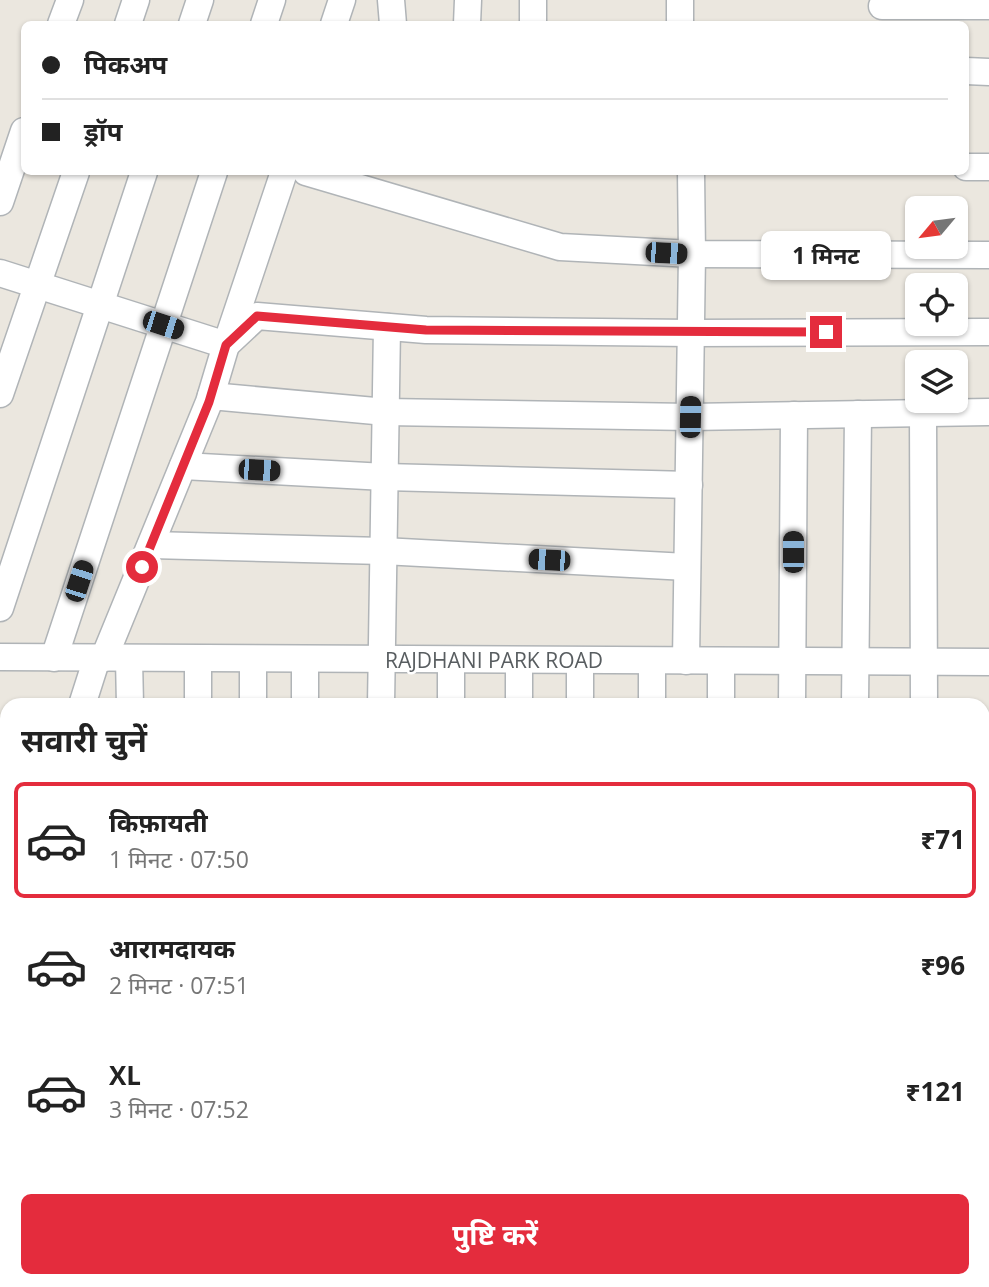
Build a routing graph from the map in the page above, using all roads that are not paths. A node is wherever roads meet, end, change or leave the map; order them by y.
1 (70, 0) edge
2 (136, 0) edge
3 (200, 0) edge
4 (272, 0) edge
5 (342, 0) edge
6 (391, 0) edge
7 (468, 0) edge
8 (533, 0) edge
9 (680, 0) edge
10 (989, 6) edge
11 (882, 10) edge
12 (62, 21) edge
13 (129, 21) edge
14 (193, 21) edge
15 (265, 21) edge
16 (335, 21) edge
17 (393, 21) edge
18 (467, 21) edge
19 (533, 21) edge
20 (680, 21) edge
21 (969, 71) edge
22 (989, 72) edge
23 (21, 140) edge
24 (969, 167) edge
25 (989, 167) edge
26 (75, 175) edge
27 (143, 175) edge
28 (213, 175) edge
29 (283, 175) edge
30 (316, 175) edge
31 (691, 175) edge
32 (0, 202) edge
33 (692, 254) junction
34 (989, 255) edge
35 (0, 273) edge
36 (37, 285) junction
37 (100, 305) junction
38 (163, 325) junction
39 (387, 327) junction
40 (989, 332) edge
41 (691, 333) junction
42 (226, 345) junction
43 (0, 394) edge
44 (211, 396) junction
45 (386, 412) junction
46 (968, 412) edge
47 (989, 412) edge
48 (923, 413) joint
49 (858, 414) junction
50 (794, 415) junction
51 (690, 417) junction
52 (183, 466) junction
53 (384, 477) junction
54 (689, 485) junction
55 (151, 545) junction
56 (383, 551) junction
57 (687, 567) junction
58 (0, 608) edge
59 (0, 657) edge
60 (54, 658) junction
61 (110, 658) junction
62 (198, 659) junction
63 (253, 660) junction
64 (304, 660) junction
65 (381, 661) junction
66 (452, 661) junction
67 (519, 661) junction
68 (580, 661) junction
69 (652, 661) junction
70 (686, 661) junction
71 (721, 661) junction
72 (793, 661) junction
73 (855, 662) junction
74 (923, 662) junction
75 (989, 662) edge
76 (86, 698) edge
77 (127, 698) edge
78 (198, 698) edge
79 (253, 698) edge
80 (305, 698) edge
81 (381, 698) edge
82 (451, 698) edge
83 (519, 698) edge
84 (580, 698) edge
85 (653, 698) edge
86 (721, 698) edge
87 (792, 698) edge
88 (855, 698) edge
89 (924, 698) edge

1 - 12 street
2 - 13 street
3 - 14 street
4 - 15 street
5 - 16 street
6 - 17 street
7 - 18 street
8 - 19 street
9 - 20 street
10 - 11 street
21 - 22 street
23 - 32 street
24 - 25 street
26 - 36 street
27 - 37 street
28 - 38 street
29 - 42 street
30 - 33 street
31 - 33 street
33 - 34 street
33 - 41 street
35 - 36 street
36 - 37 street
36 - 43 street
37 - 38 street
37 - 58 street
38 - 42 street
38 - 60 street
39 - 41 street
39 - 42 street
39 - 45 street
40 - 41 street
41 - 51 street
42 - 44 street
44 - 45 street
44 - 52 street
45 - 51 street
45 - 53 street
46 - 47 street
48 - 49 street
48 - 74 street
49 - 50 street
49 - 73 street
50 - 51 street
50 - 72 street
51 - 54 street
52 - 53 street
52 - 55 street
53 - 54 street
53 - 56 street
54 - 57 street
55 - 56 street
55 - 61 street
56 - 57 street
56 - 65 street
57 - 70 street
59 - 60 street, RAJDHANI PARK ROAD
60 - 61 street, RAJDHANI PARK ROAD
61 - 62 street, RAJDHANI PARK ROAD
61 - 76 street
61 - 77 street
62 - 63 street, RAJDHANI PARK ROAD
62 - 78 street
63 - 64 street, RAJDHANI PARK ROAD
63 - 79 street
64 - 65 street, RAJDHANI PARK ROAD
64 - 80 street
65 - 66 street, RAJDHANI PARK ROAD
65 - 81 street
66 - 67 street, RAJDHANI PARK ROAD
66 - 82 street
67 - 68 street, RAJDHANI PARK ROAD
67 - 83 street
68 - 69 street, RAJDHANI PARK ROAD
68 - 84 street
69 - 70 street, RAJDHANI PARK ROAD
69 - 85 street
70 - 71 street, RAJDHANI PARK ROAD
71 - 72 street, RAJDHANI PARK ROAD
71 - 86 street
72 - 73 street, RAJDHANI PARK ROAD
72 - 87 street
73 - 74 street, RAJDHANI PARK ROAD
73 - 88 street
74 - 75 street, RAJDHANI PARK ROAD
74 - 89 street

